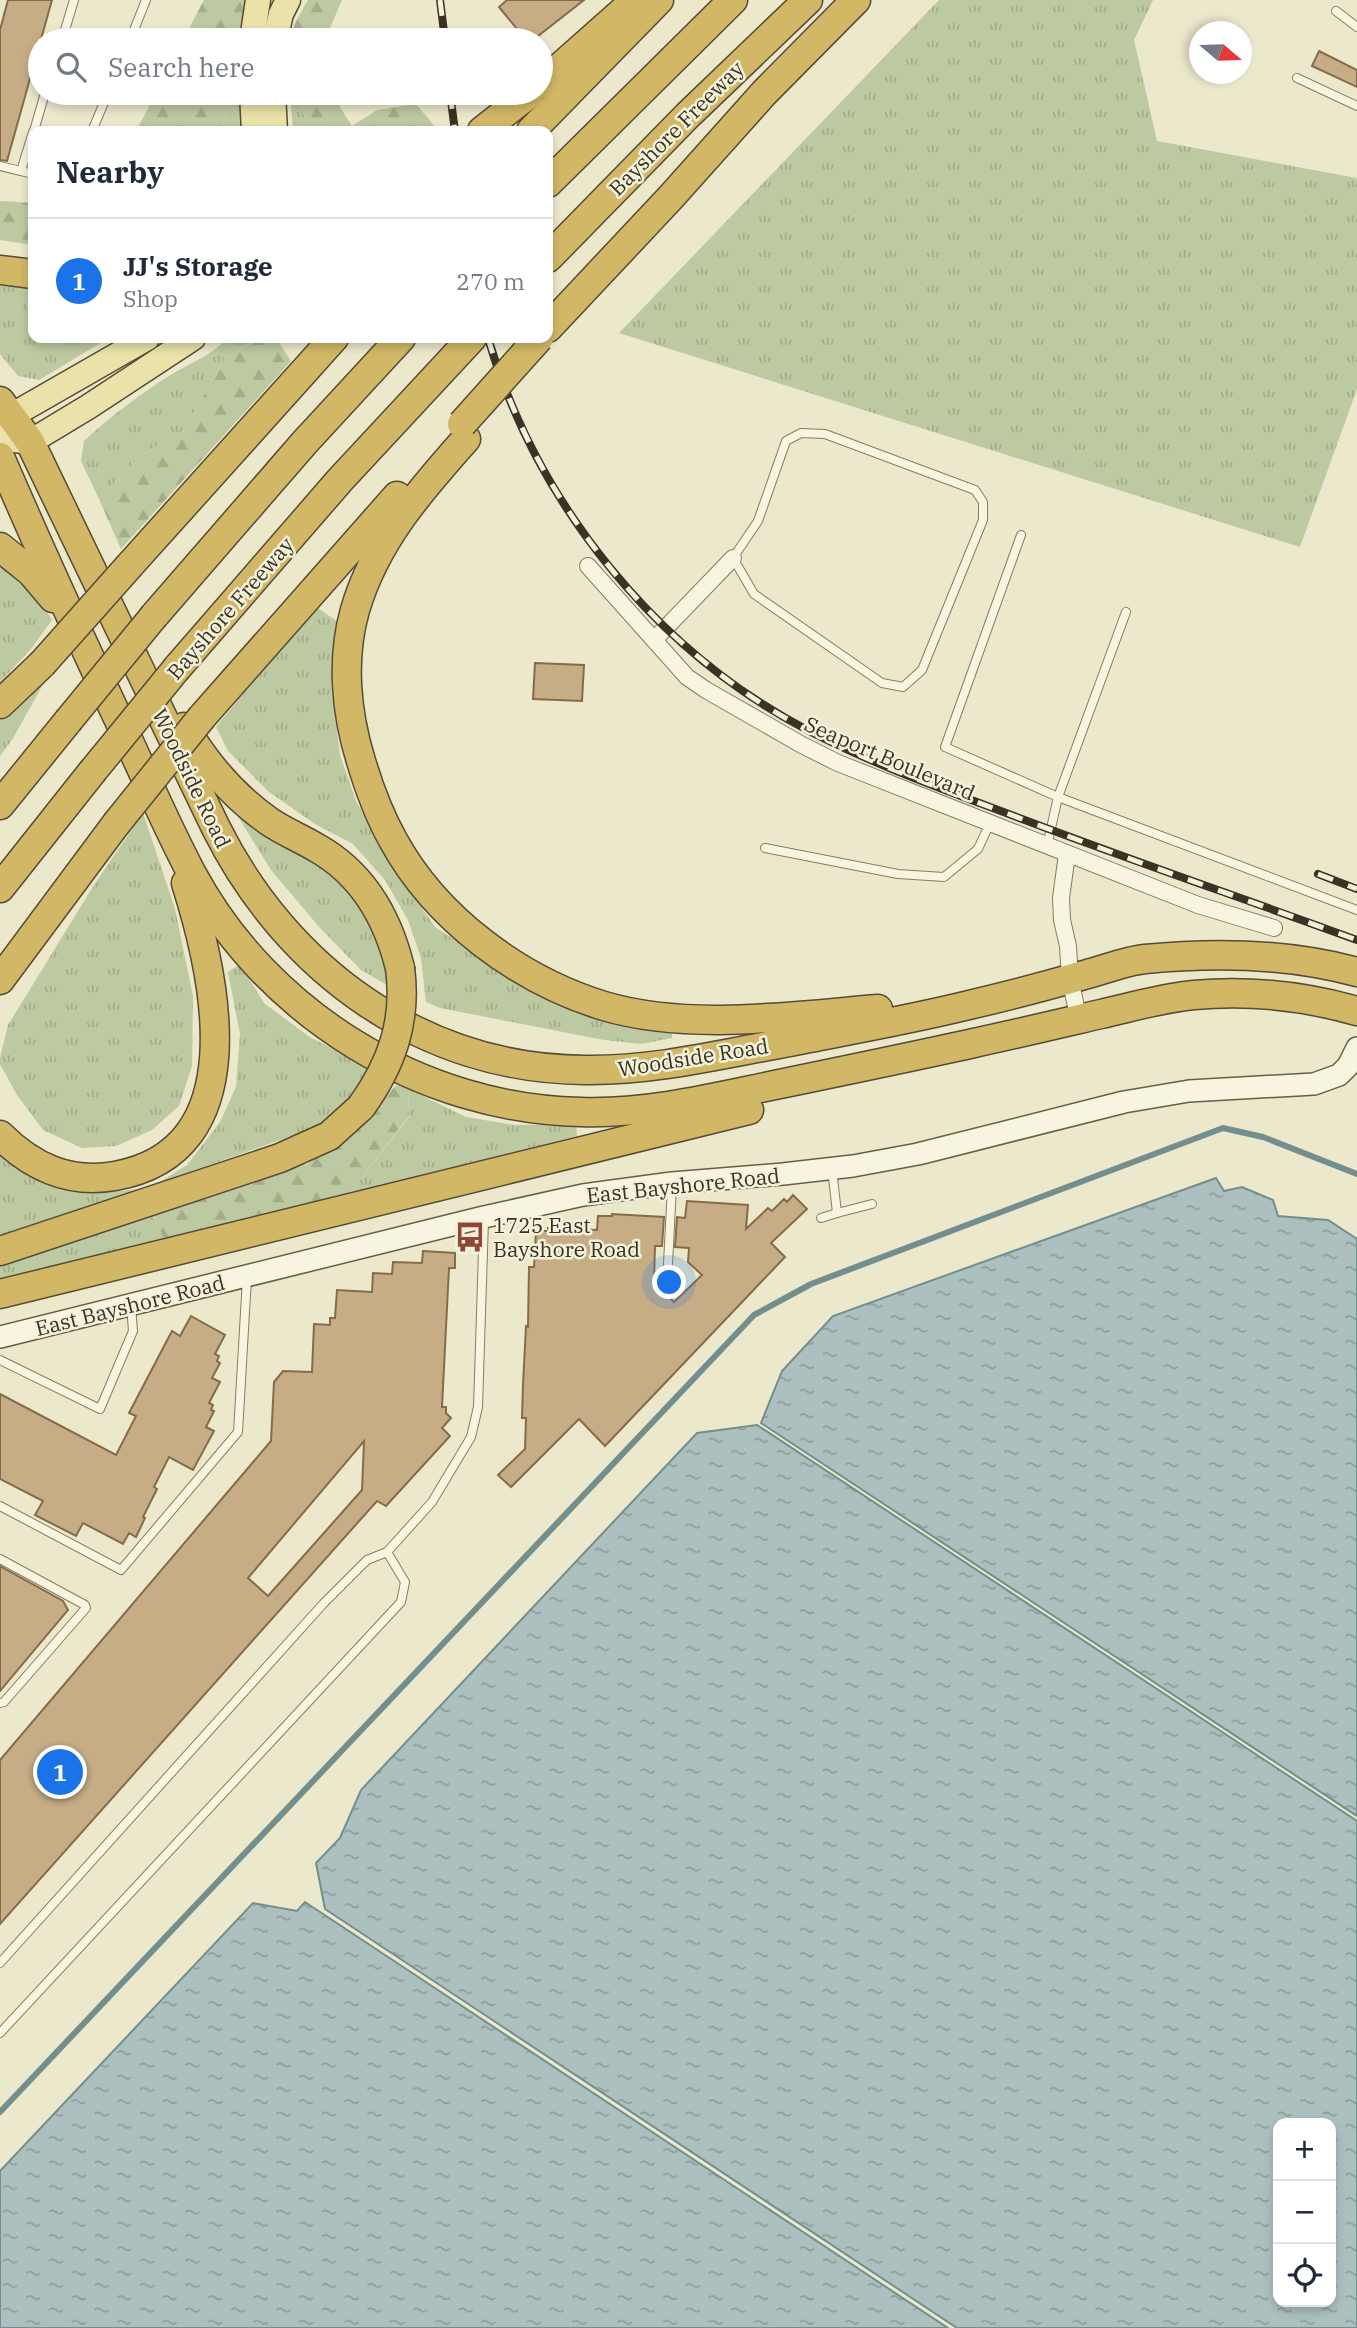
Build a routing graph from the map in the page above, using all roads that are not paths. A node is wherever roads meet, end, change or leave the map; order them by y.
1 (74, 0) edge
2 (146, 0) edge
3 (257, 0) edge
4 (288, 0) edge
5 (637, 0) edge
6 (659, 0) edge
7 (733, 0) edge
8 (808, 0) edge
9 (856, 0) edge
10 (1336, 12) dead end
11 (1357, 27) edge
12 (66, 28) edge
13 (135, 28) edge
14 (254, 28) edge
15 (278, 28) edge
16 (553, 74) edge
17 (1297, 78) dead end
18 (41, 105) edge
19 (103, 105) edge
20 (253, 105) edge
21 (274, 105) edge
22 (515, 105) edge
23 (1357, 106) edge
24 (35, 126) edge
25 (94, 126) edge
26 (254, 126) edge
27 (275, 126) edge
28 (488, 126) edge
29 (536, 126) edge
30 (28, 149) edge
31 (0, 166) edge
32 (21, 172) junction
33 (28, 173) edge
34 (553, 178) edge
35 (553, 253) edge
36 (0, 270) edge
37 (28, 273) edge
38 (553, 328) edge
39 (139, 343) edge
40 (185, 343) edge
41 (330, 343) edge
42 (396, 343) edge
43 (467, 343) edge
44 (540, 343) edge
45 (3, 421) edge
46 (464, 431) junction
47 (30, 442) junction
48 (0, 457) edge
49 (1021, 535) dead end
50 (0, 547) edge
51 (733, 558) junction
52 (588, 566) dead end
53 (95, 576) junction
54 (1126, 612) dead end
55 (79, 638) junction
56 (655, 639) junction
57 (0, 704) edge
58 (154, 795) junction
59 (1058, 797) junction
60 (0, 805) edge
61 (990, 823) junction
62 (1047, 846) junction
63 (765, 848) dead end
64 (1067, 854) junction
65 (0, 888) edge
66 (1357, 910) edge
67 (1274, 928) dead end
68 (1357, 972) edge
69 (1070, 979) junction
70 (0, 980) edge
71 (1013, 994) junction
72 (1357, 1011) edge
73 (1079, 1020) junction
74 (1357, 1048) edge
75 (904, 1058) junction
76 (0, 1135) edge
77 (832, 1169) junction
78 (672, 1183) junction
79 (872, 1204) dead end
80 (837, 1213) junction
81 (484, 1217) junction
82 (821, 1218) dead end
83 (0, 1251) edge
84 (668, 1264) dead end
85 (247, 1276) junction
86 (0, 1294) edge
87 (131, 1304) junction
88 (0, 1337) edge
89 (0, 1360) edge
90 (0, 1506) edge
91 (387, 1552) junction
92 (0, 1559) edge
93 (0, 1703) edge
94 (0, 1964) edge
95 (0, 2033) edge

1 - 12 lane
2 - 13 lane
3 - 14 main road
4 - 15 main road
5 - 16 highway
6 - 29 highway
7 - 34 highway
8 - 35 highway, Bayshore Freeway
9 - 38 highway
10 - 11 lane
17 - 23 lane
18 - 24 lane
19 - 25 lane
20 - 26 main road
21 - 27 main road
22 - 28 highway
30 - 32 lane
31 - 32 lane
32 - 33 lane
36 - 37 highway
39 - 45 main road
40 - 47 main road
41 - 57 highway, bridge
42 - 60 highway, bridge
43 - 65 highway, Bayshore Freeway, bridge
44 - 46 highway, bridge
45 - 47 highway, Woodside Road
46 - 70 highway, bridge
46 - 71 highway
47 - 53 highway, Woodside Road
48 - 55 highway, Woodside Road
49 - 59 lane
50 - 55 highway
51 - 51 lane
51 - 56 street
52 - 56 street, Seaport Boulevard
53 - 71 highway, Woodside Road
53 - 83 highway, bridge
54 - 59 lane
55 - 58 highway, Woodside Road
56 - 61 street, Seaport Boulevard
58 - 75 highway, Woodside Road
58 - 76 highway
59 - 62 lane
59 - 66 lane
61 - 62 street, Seaport Boulevard
61 - 63 lane
62 - 64 street, Seaport Boulevard
64 - 67 street, Seaport Boulevard
64 - 69 street
68 - 69 highway, Woodside Road
69 - 71 highway, Woodside Road
69 - 73 street
72 - 73 highway, Woodside Road
73 - 75 highway, Woodside Road
74 - 77 street, East Bayshore Road
75 - 86 highway
77 - 78 street, East Bayshore Road
77 - 80 lane
78 - 81 street, East Bayshore Road
78 - 84 lane
79 - 80 lane
80 - 82 lane
81 - 85 street, East Bayshore Road
81 - 91 lane
85 - 87 street, East Bayshore Road
85 - 90 lane
87 - 88 street, East Bayshore Road
87 - 89 lane
91 - 94 lane
91 - 95 lane
92 - 93 lane

